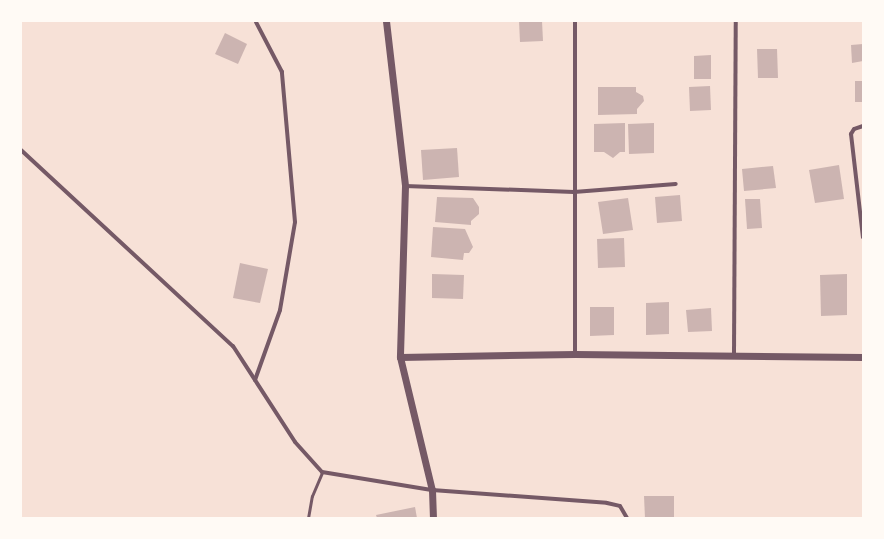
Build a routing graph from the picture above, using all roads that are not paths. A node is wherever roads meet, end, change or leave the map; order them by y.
1 (386, 21) edge
2 (576, 21) edge
3 (736, 21) edge
4 (256, 22) dead end
5 (863, 126) edge
6 (21, 150) edge
7 (676, 184) dead end
8 (405, 186) junction
9 (574, 192) junction
10 (863, 237) edge
11 (575, 354) junction
12 (734, 354) junction
13 (400, 357) junction
14 (863, 357) edge
15 (255, 380) junction
16 (322, 472) junction
17 (432, 490) junction
18 (308, 518) edge
19 (433, 518) edge
20 (627, 518) edge

1 - 8 street
2 - 9 street
3 - 12 street
4 - 15 street
5 - 10 street
6 - 15 street
7 - 9 street
8 - 9 street
8 - 13 street
9 - 11 street
11 - 12 street
11 - 13 street
12 - 14 street
13 - 17 street
15 - 16 street
16 - 17 street
16 - 18 lane
17 - 19 street
17 - 20 street

